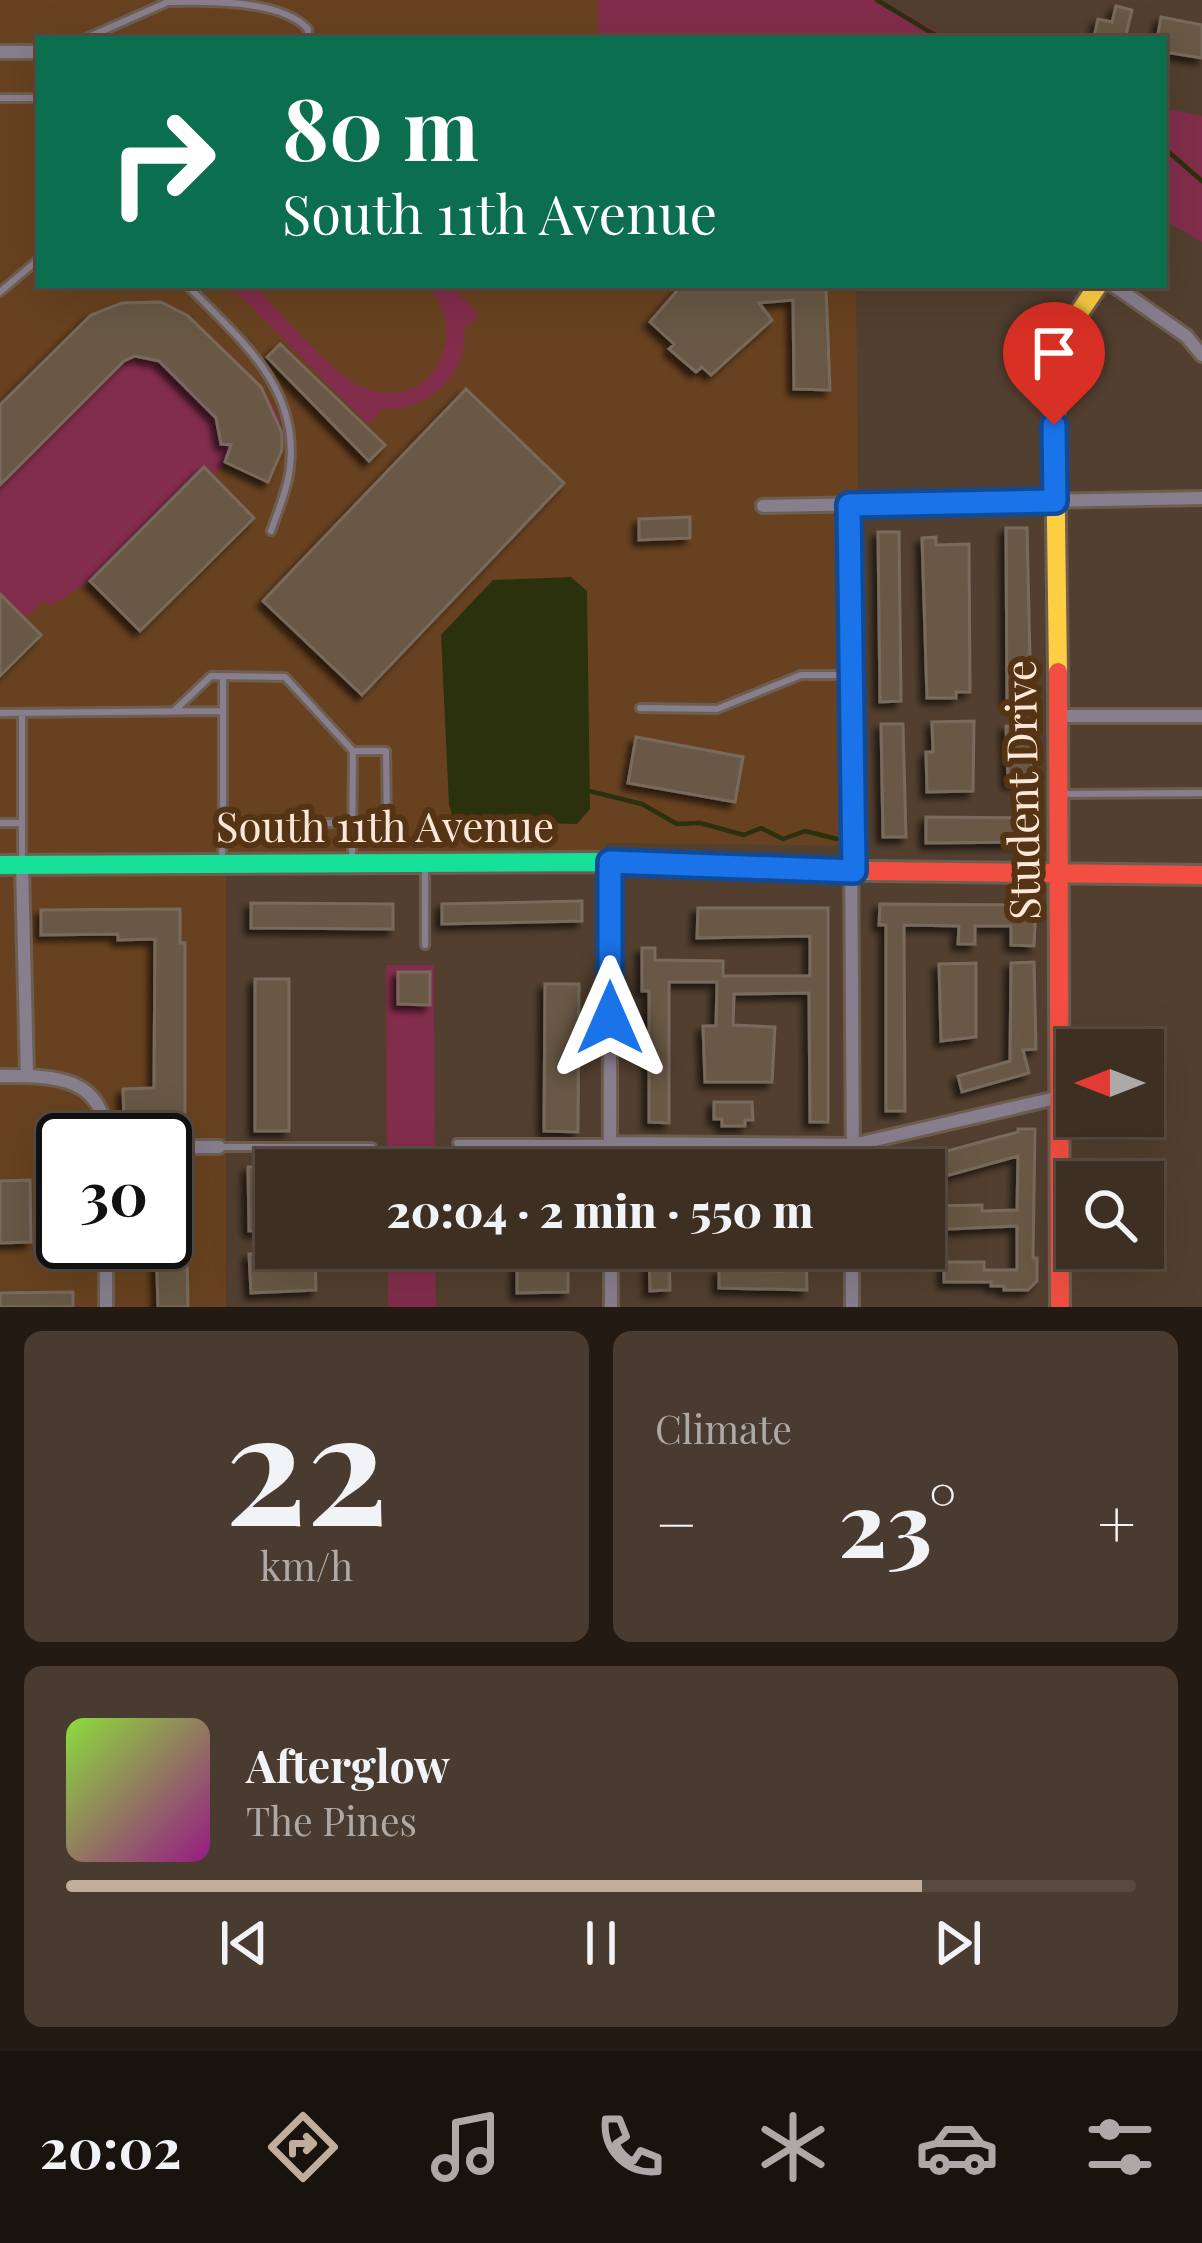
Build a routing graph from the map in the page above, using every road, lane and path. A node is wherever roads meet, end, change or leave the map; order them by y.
1 (168, 1) edge
2 (91, 36) edge
3 (308, 36) edge
4 (0, 52) edge
5 (36, 52) edge
6 (0, 98) edge
7 (36, 98) edge
8 (36, 262) edge
9 (190, 288) edge
10 (1096, 288) edge
11 (1117, 288) edge
12 (0, 292) edge
13 (1202, 355) edge
14 (1202, 498) edge
15 (1055, 501) junction
16 (849, 505) junction
17 (763, 506) dead end
18 (271, 531) dead end
19 (223, 676) junction
20 (851, 676) junction
21 (640, 707) dead end
22 (174, 711) junction
23 (223, 711) junction
24 (0, 713) edge
25 (22, 713) junction
26 (1058, 716) junction
27 (1202, 716) edge
28 (353, 751) junction
29 (1202, 793) edge
30 (1060, 794) junction
31 (0, 823) edge
32 (22, 823) junction
33 (223, 823) junction
34 (352, 824) junction
35 (610, 862) junction
36 (352, 863) junction
37 (425, 863) junction
38 (222, 864) junction
39 (0, 865) edge
40 (22, 865) junction
41 (854, 871) junction
42 (1060, 874) junction
43 (1202, 875) edge
44 (425, 945) dead end
45 (1060, 1029) edge
46 (0, 1076) edge
47 (27, 1076) junction
48 (1056, 1097) edge
49 (101, 1113) edge
50 (1060, 1137) edge
51 (457, 1143) dead end
52 (610, 1143) junction
53 (853, 1145) junction
54 (192, 1147) edge
55 (219, 1147) joint
56 (372, 1147) dead end
57 (610, 1149) edge
58 (853, 1149) edge
59 (106, 1269) edge
60 (610, 1269) edge
61 (852, 1269) edge
62 (106, 1307) edge
63 (610, 1307) edge
64 (852, 1307) edge
65 (1060, 1307) edge

1 - 2 lane
1 - 3 lane
4 - 5 street
6 - 7 lane
8 - 12 lane
9 - 18 lane
10 - 15 street, Student Drive
11 - 13 street
14 - 15 street
15 - 16 street
15 - 26 street, Student Drive
16 - 17 street
16 - 20 street
19 - 22 lane
19 - 23 lane
19 - 28 lane
20 - 21 lane
20 - 41 street
22 - 23 lane
22 - 25 lane
23 - 33 lane
24 - 25 lane
25 - 32 lane
26 - 27 street
26 - 30 street, Student Drive
28 - 34 lane
28 - 34 lane
29 - 30 lane
30 - 42 street, Student Drive
31 - 32 lane
32 - 40 lane
33 - 34 lane
33 - 38 lane
34 - 36 lane
35 - 37 street, South 11th Avenue
35 - 41 street, South 11th Avenue
35 - 52 street
36 - 37 street, South 11th Avenue
36 - 38 street, South 11th Avenue
37 - 44 lane
38 - 40 street, South 11th Avenue
39 - 40 street, South 11th Avenue
40 - 47 street
41 - 42 street, South 11th Avenue
41 - 53 street
42 - 43 street, South 11th Avenue
42 - 45 street, Student Drive
46 - 47 street
47 - 49 street
48 - 53 street
50 - 65 street, Student Drive
51 - 52 lane
52 - 53 street
52 - 57 street
53 - 58 street
54 - 55 street
55 - 56 lane
59 - 62 street
60 - 63 street
61 - 64 street

